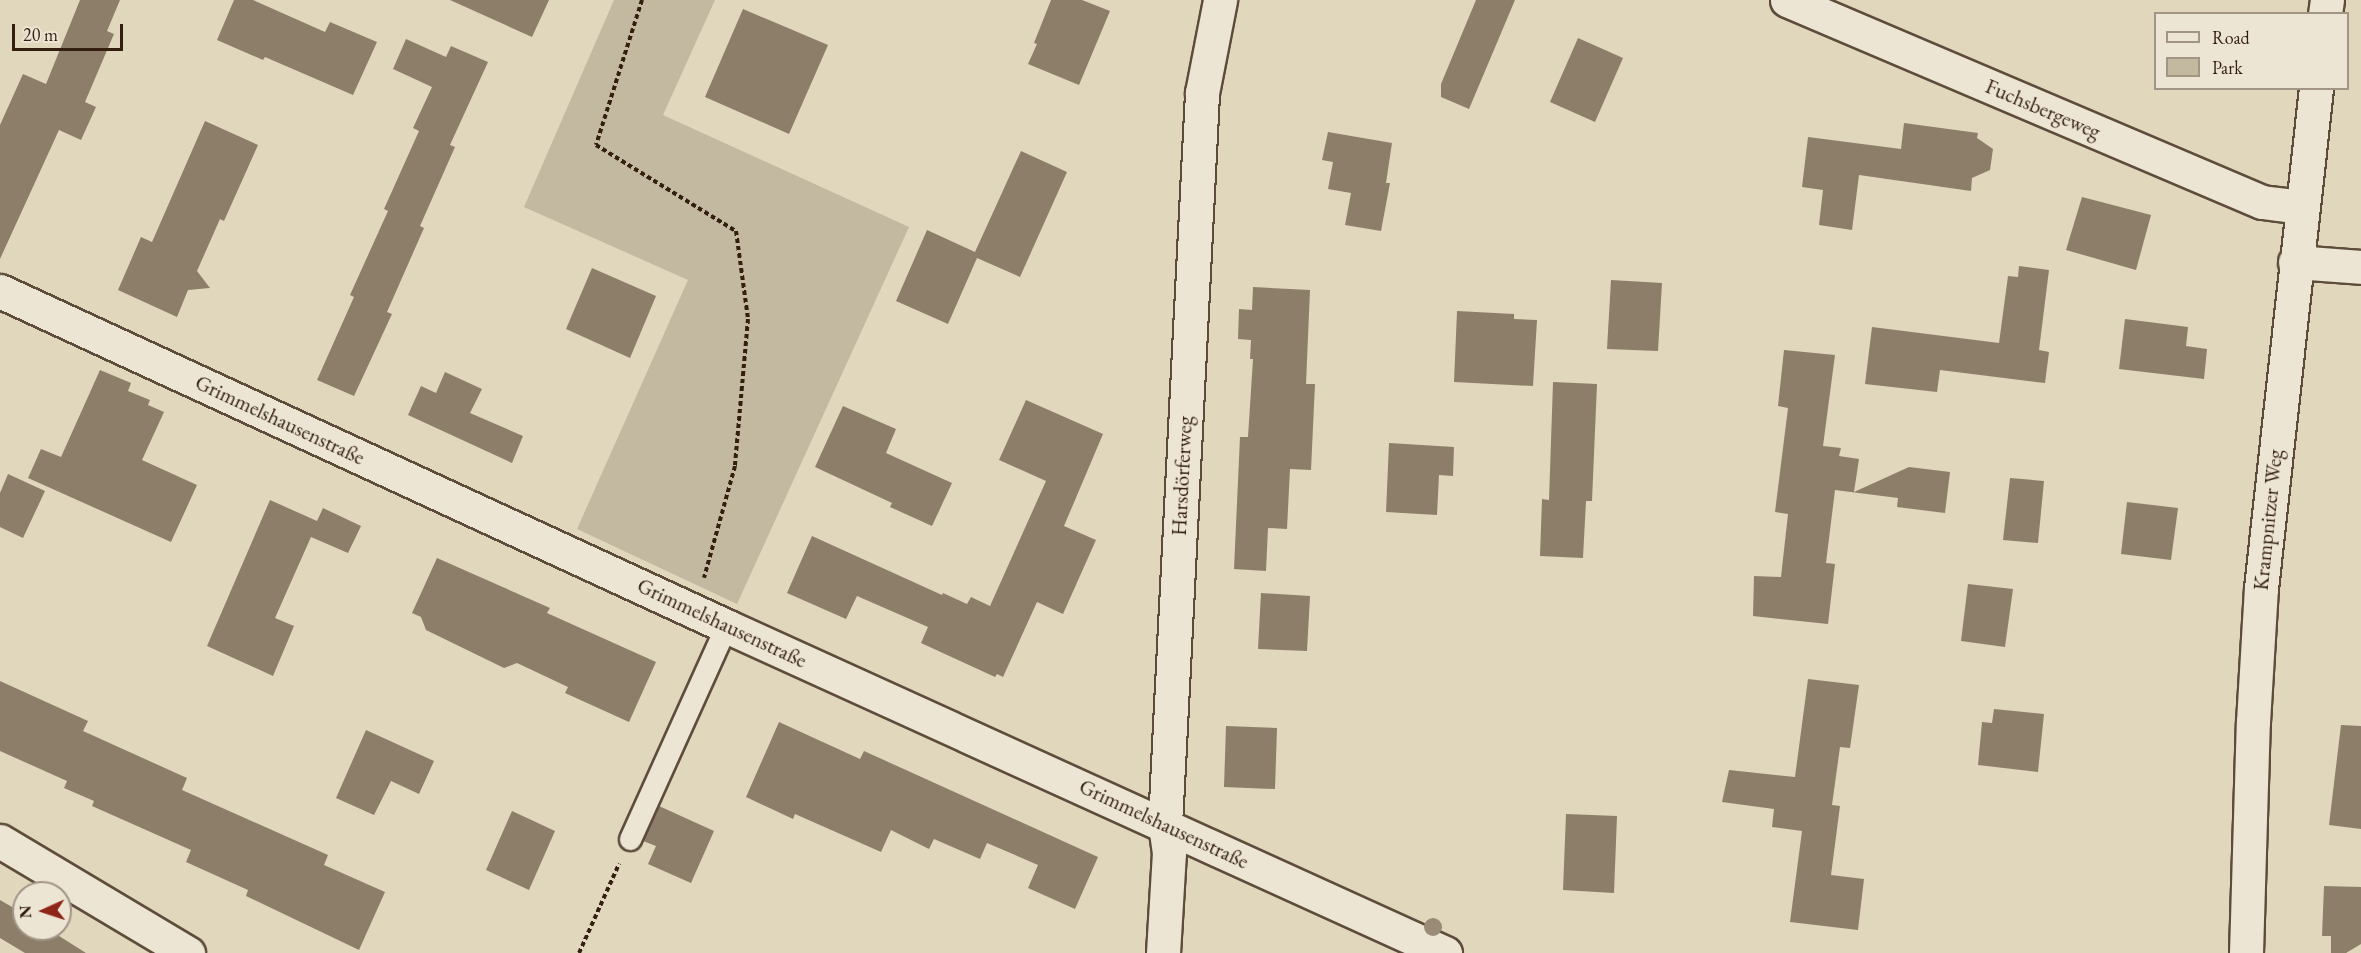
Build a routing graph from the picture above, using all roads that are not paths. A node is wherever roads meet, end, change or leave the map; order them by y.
1 (1220, 0) edge
2 (1787, 0) edge
3 (2316, 90) edge
4 (2302, 207) junction
5 (2295, 262) junction
6 (2361, 267) edge
7 (0, 291) edge
8 (726, 626) junction
9 (1165, 824) junction
10 (630, 839) road end
11 (0, 841) edge
12 (188, 953) edge
13 (1163, 953) edge
14 (1445, 953) edge
15 (2246, 953) edge

1 - 9 street, Harsdörferweg
2 - 4 street, Fuchsbergeweg
3 - 4 street, Krampnitzer Weg
4 - 5 street, Krampnitzer Weg
5 - 6 street
5 - 15 street, Krampnitzer Weg
7 - 8 street, Grimmelshausenstraße
8 - 9 street, Grimmelshausenstraße
8 - 10 lane
9 - 13 street, Harsdörferweg
9 - 14 street, Grimmelshausenstraße
11 - 12 street

